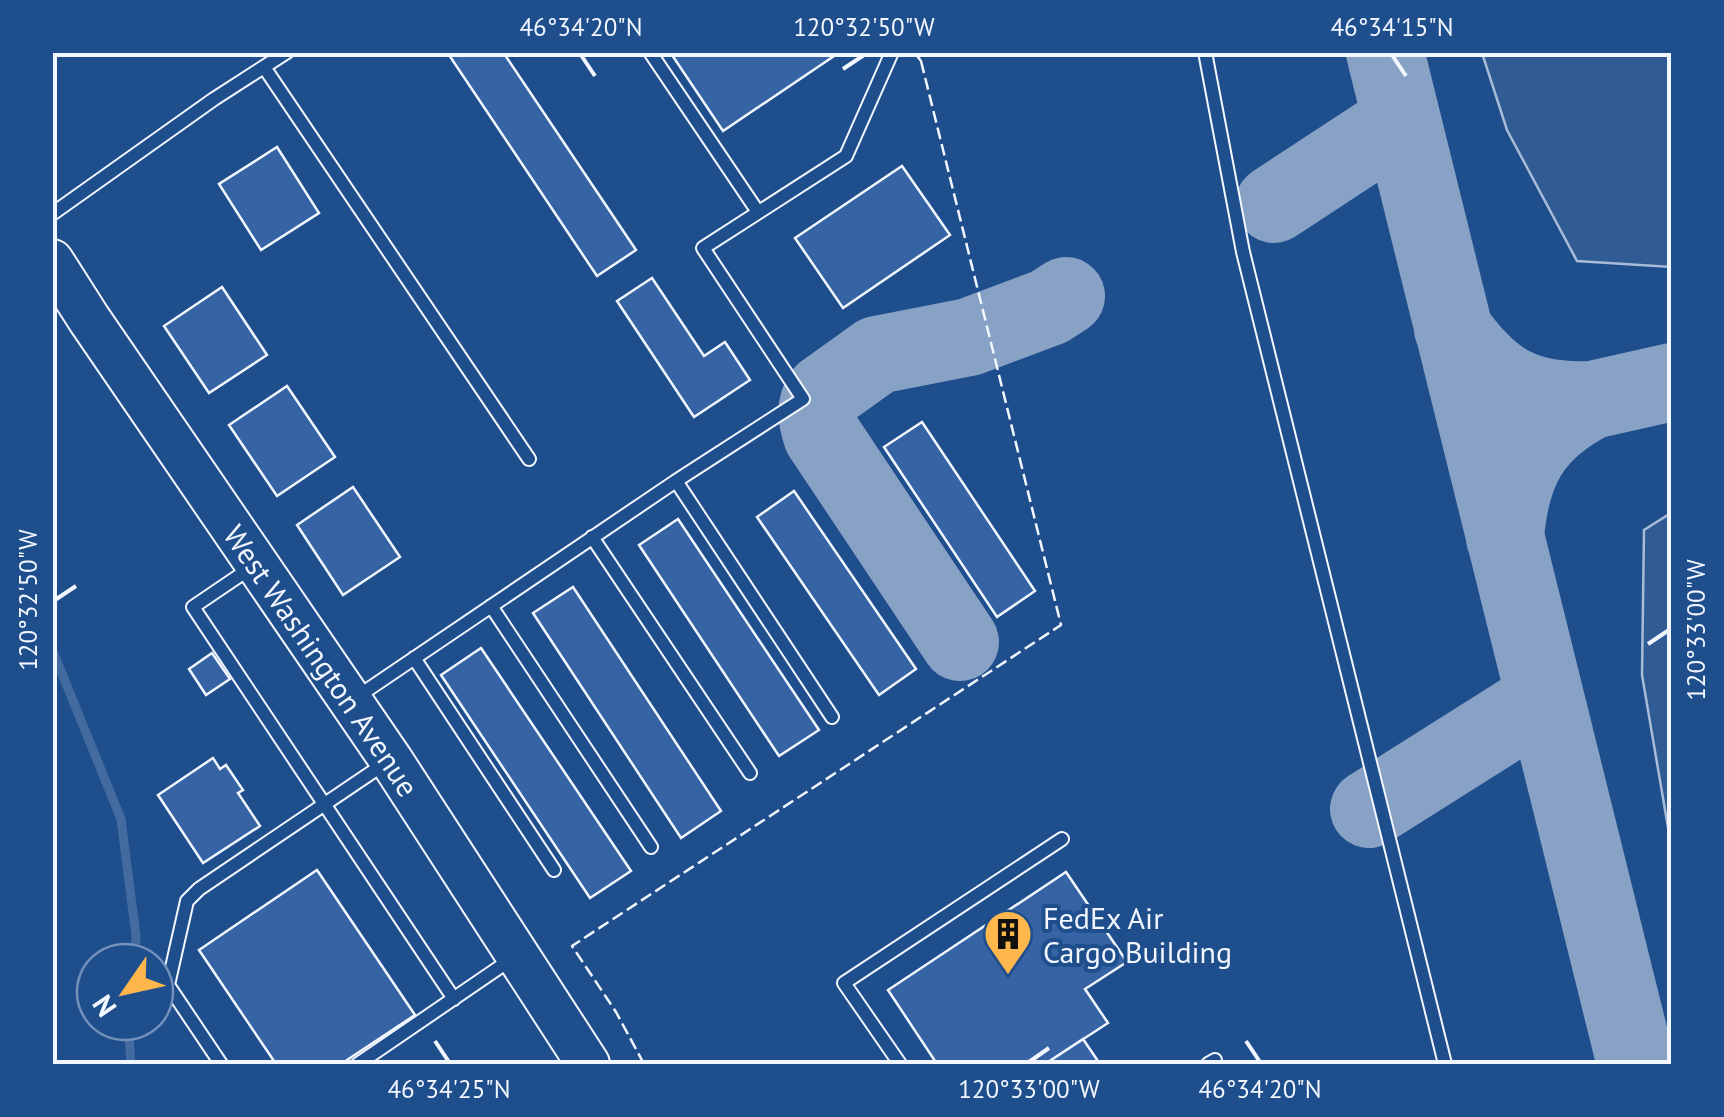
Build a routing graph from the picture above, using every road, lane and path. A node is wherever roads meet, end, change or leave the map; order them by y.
1 (287, 52) edge
2 (650, 52) edge
3 (892, 52) edge
4 (1205, 52) edge
5 (264, 67) junction
6 (758, 212) junction
7 (52, 214) edge
8 (52, 261) edge
9 (529, 459) dead end
10 (676, 480) junction
11 (592, 537) junction
12 (257, 564) junction
13 (491, 606) junction
14 (414, 658) junction
15 (350, 701) junction
16 (832, 717) dead end
17 (391, 760) junction
18 (750, 773) dead end
19 (324, 804) junction
20 (1062, 839) dead end
21 (651, 847) dead end
22 (554, 870) dead end
23 (518, 954) junction
24 (454, 999) junction
25 (222, 1064) edge
26 (358, 1064) edge
27 (588, 1064) edge
28 (900, 1064) edge
29 (1445, 1064) edge

1 - 5 lane
2 - 6 lane
3 - 6 lane
4 - 29 lane
5 - 7 lane
5 - 9 lane
6 - 10 lane
8 - 12 main road, West Washington Avenue
10 - 11 lane
10 - 16 lane
11 - 13 lane
11 - 18 lane
12 - 15 main road, West Washington Avenue
12 - 19 lane
13 - 14 lane
13 - 21 lane
14 - 15 lane
14 - 22 lane
15 - 17 main road, West Washington Avenue
17 - 19 lane
17 - 23 main road, West Washington Avenue
19 - 24 lane
19 - 25 lane
20 - 28 lane
23 - 24 lane
23 - 27 main road, West Washington Avenue
24 - 26 lane

